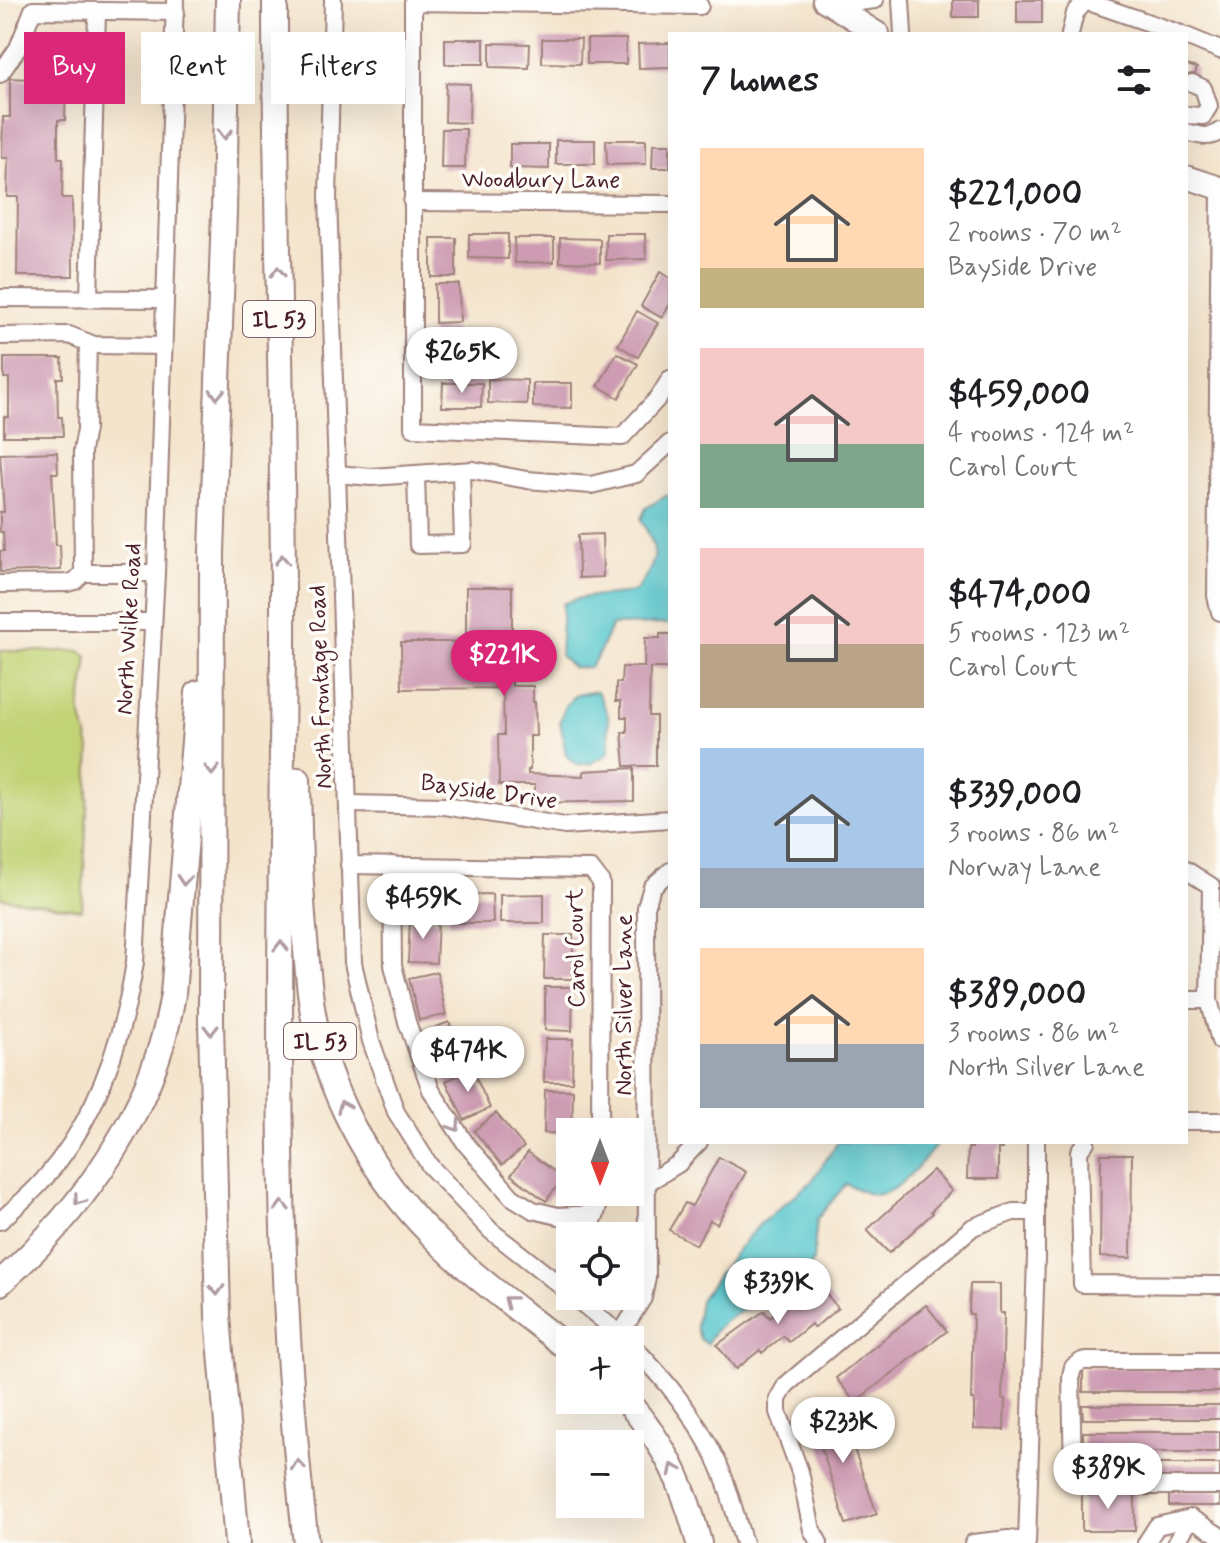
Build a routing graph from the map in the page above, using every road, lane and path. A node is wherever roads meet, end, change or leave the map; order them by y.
1 (228, 0) edge
2 (275, 0) edge
3 (333, 0) edge
4 (824, 0) edge
5 (875, 0) edge
6 (901, 0) edge
7 (412, 1) edge
8 (176, 6) edge
9 (700, 6) dead end
10 (97, 12) junction
11 (872, 32) edge
12 (903, 32) edge
13 (1070, 32) edge
14 (1175, 32) edge
15 (1188, 37) edge
16 (1220, 50) edge
17 (0, 74) edge
18 (1192, 83) dead end
19 (1188, 115) edge
20 (1220, 131) edge
21 (1188, 132) edge
22 (1188, 178) edge
23 (1220, 188) edge
24 (412, 202) junction
25 (668, 204) edge
26 (0, 298) edge
27 (89, 298) junction
28 (165, 299) junction
29 (0, 336) edge
30 (88, 343) junction
31 (164, 346) junction
32 (668, 382) edge
33 (668, 445) edge
34 (461, 471) junction
35 (337, 474) junction
36 (416, 474) junction
37 (212, 552) junction
38 (83, 573) junction
39 (156, 573) junction
40 (0, 584) edge
41 (1220, 612) edge
42 (0, 622) edge
43 (153, 622) junction
44 (283, 638) junction
45 (349, 804) junction
46 (668, 819) edge
47 (349, 865) junction
48 (392, 865) junction
49 (1188, 871) edge
50 (668, 873) edge
51 (1188, 1000) edge
52 (1209, 1000) junction
53 (1220, 1041) edge
54 (600, 1118) edge
55 (1188, 1121) edge
56 (1220, 1121) edge
57 (697, 1144) edge
58 (1036, 1144) edge
59 (1084, 1144) edge
60 (647, 1183) junction
61 (597, 1206) edge
62 (1036, 1212) junction
63 (596, 1214) junction
64 (0, 1221) edge
65 (593, 1222) edge
66 (556, 1282) edge
67 (0, 1283) edge
68 (1220, 1285) edge
69 (590, 1310) edge
70 (610, 1326) edge
71 (631, 1326) edge
72 (556, 1339) edge
73 (644, 1358) edge
74 (1220, 1361) edge
75 (638, 1414) edge
76 (1220, 1486) edge
77 (1191, 1518) junction
78 (1218, 1538) edge
79 (1027, 1542) edge
80 (237, 1543) edge
81 (306, 1543) edge
82 (699, 1543) edge
83 (744, 1543) edge
84 (819, 1543) edge
85 (973, 1543) edge
86 (1146, 1543) edge
87 (1176, 1543) edge

1 -> 37 highway, IL 53
44 -> 2 highway, IL 53
3 - 35 street, North Frontage Road
4 - 5 street
4 - 11 main road
6 - 12 street
7 - 9 street
7 - 24 street
8 - 10 street
8 - 28 street, North Wilke Road
10 - 17 street
10 - 27 street
13 - 14 street
15 - 16 street
18 - 19 street
20 - 21 street
22 - 23 main road
23 - 41 street
24 - 25 street, Woodbury Lane
24 - 32 street
26 - 27 street
27 - 28 street
28 - 31 street, North Wilke Road
29 - 30 street
30 - 31 street
30 - 38 street
31 - 39 street, North Wilke Road
33 - 34 street
34 - 36 street
34 - 36 street
35 - 36 street
35 - 45 street, North Frontage Road
37 -> 67 highway, IL 53
37 -> 80 highway
38 - 39 street
38 - 40 street
39 - 43 street, North Wilke Road
42 - 43 street
43 - 64 street, North Wilke Road
72 -> 44 highway, IL 53
81 -> 44 highway
45 - 46 street, Bayside Drive
45 - 47 street, North Frontage Road
47 - 48 street, Carol Court
47 - 66 street, North Frontage Road
48 - 54 street, Carol Court
48 -> 63 street
49 - 52 street
50 - 60 street, North Silver Lane
51 - 52 street
52 - 53 street
55 - 56 street
57 - 60 street
58 - 62 street
59 - 68 street
60 - 71 street, North Silver Lane
61 - 63 street
62 - 79 street
62 - 84 street
63 - 65 street
69 - 70 street, North Frontage Road
73 - 83 street, North Frontage Road
74 - 76 street
82 -> 75 highway
77 - 78 street
77 - 86 street
77 - 87 street
79 - 85 street

